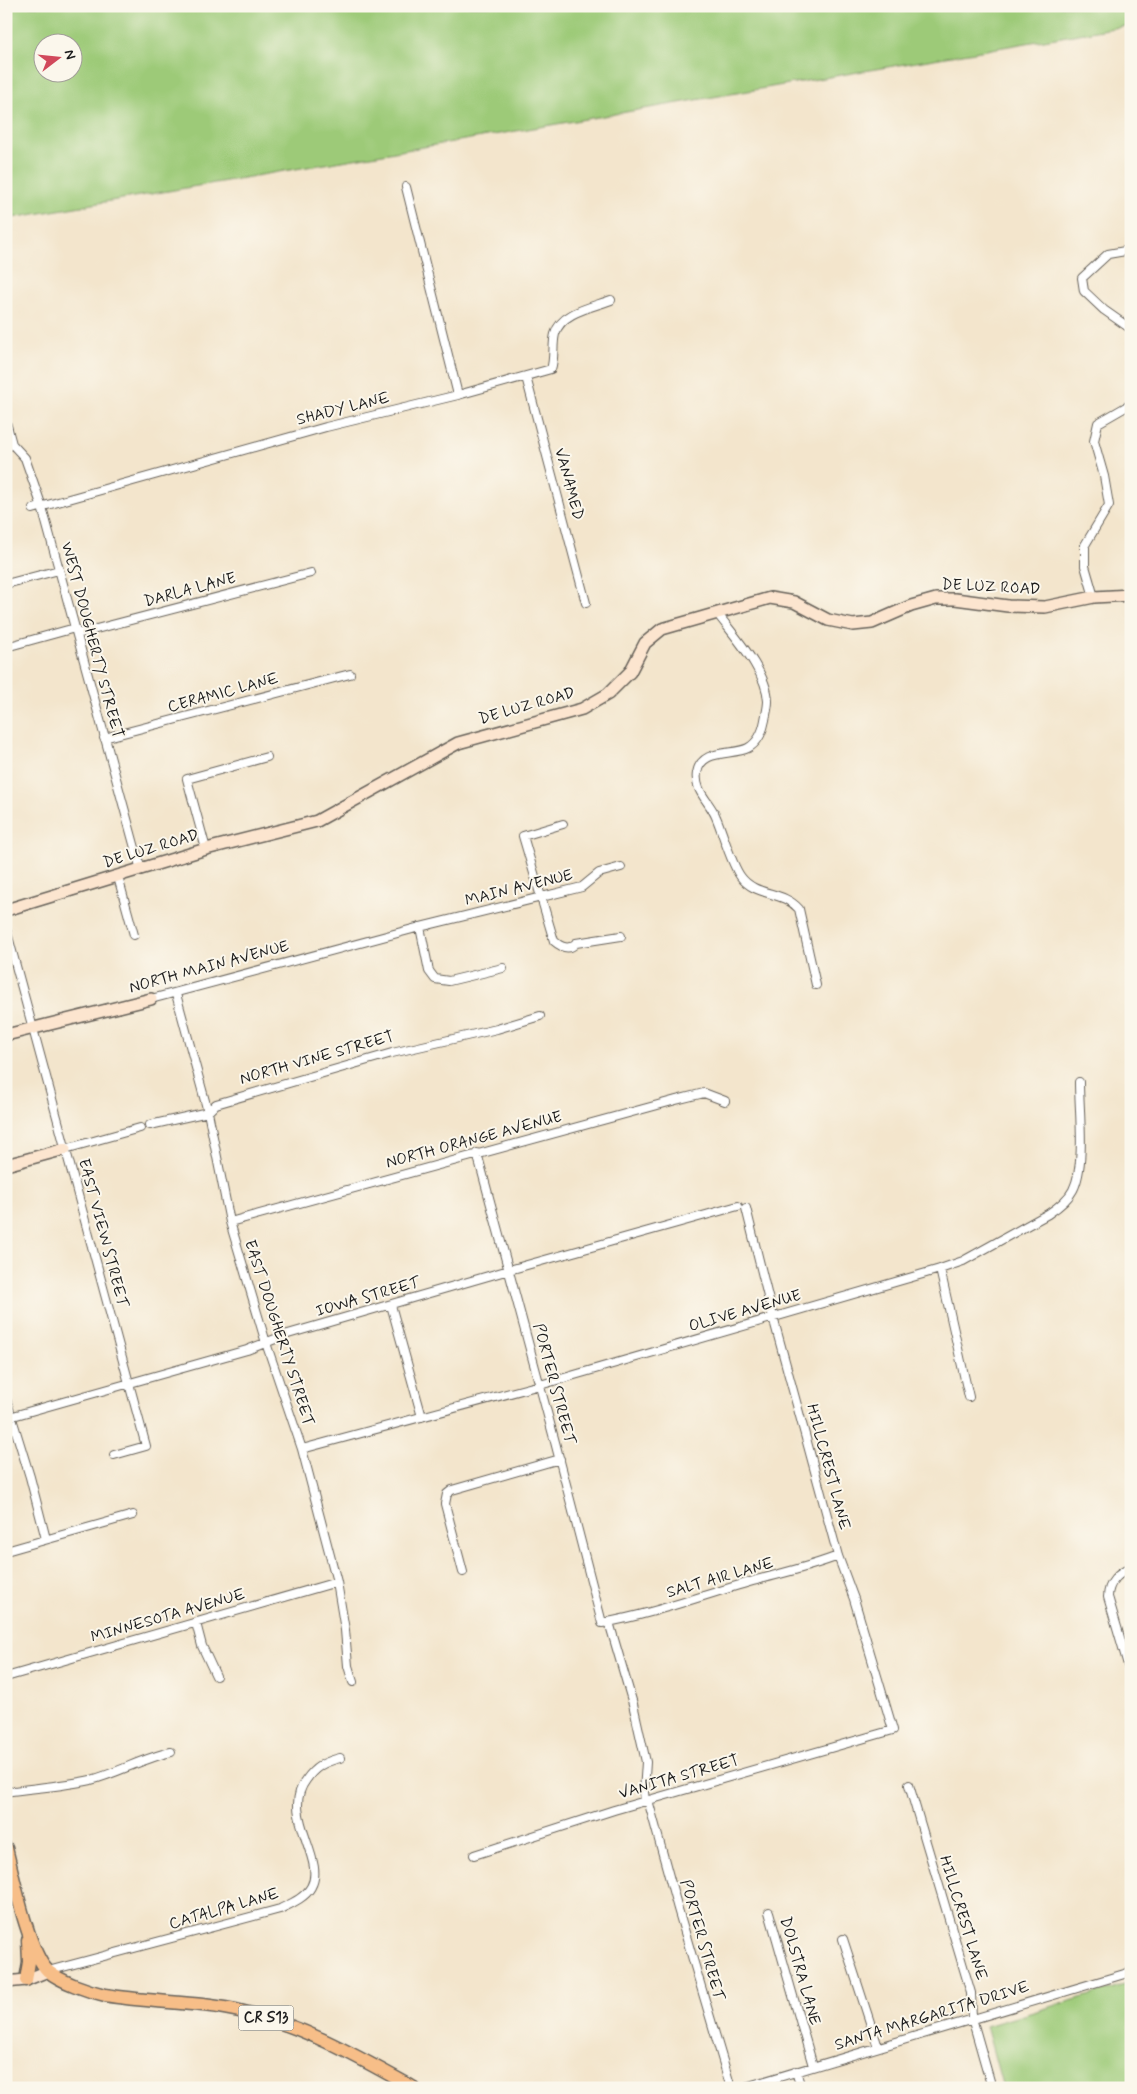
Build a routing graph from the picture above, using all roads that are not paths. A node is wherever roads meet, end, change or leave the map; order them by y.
1 (406, 187) dead end
2 (1131, 250) edge
3 (611, 300) dead end
4 (1131, 329) edge
5 (521, 378) junction
6 (458, 395) junction
7 (1131, 404) edge
8 (6, 422) edge
9 (42, 507) junction
10 (33, 509) dead end
11 (59, 570) junction
12 (311, 573) dead end
13 (6, 584) edge
14 (1131, 595) edge
15 (1094, 597) junction
16 (586, 603) dead end
17 (717, 614) junction
18 (76, 631) junction
19 (6, 647) edge
20 (350, 674) dead end
21 (104, 738) junction
22 (267, 757) dead end
23 (563, 824) dead end
24 (206, 849) junction
25 (621, 867) dead end
26 (141, 870) junction
27 (118, 877) junction
28 (541, 897) junction
29 (6, 910) edge
30 (420, 927) junction
31 (6, 929) edge
32 (134, 935) dead end
33 (621, 936) dead end
34 (503, 968) dead end
35 (816, 984) dead end
36 (176, 994) junction
37 (152, 999) joint
38 (540, 1016) dead end
39 (32, 1028) junction
40 (6, 1035) edge
41 (1078, 1082) dead end
42 (725, 1101) dead end
43 (208, 1112) junction
44 (150, 1126) dead end
45 (140, 1128) dead end
46 (66, 1149) junction
47 (477, 1153) junction
48 (6, 1165) edge
49 (742, 1207) joint
50 (230, 1222) junction
51 (940, 1269) junction
52 (509, 1270) junction
53 (391, 1305) junction
54 (773, 1317) junction
55 (266, 1343) junction
56 (130, 1384) junction
57 (540, 1385) junction
58 (969, 1397) dead end
59 (6, 1400) edge
60 (422, 1417) junction
61 (9, 1418) edge
62 (302, 1449) junction
63 (114, 1455) dead end
64 (560, 1459) junction
65 (133, 1515) dead end
66 (46, 1538) junction
67 (6, 1551) edge
68 (838, 1556) junction
69 (1131, 1568) edge
70 (463, 1572) dead end
71 (337, 1582) junction
72 (606, 1622) junction
73 (196, 1623) junction
74 (1131, 1675) edge
75 (216, 1676) dead end
76 (6, 1677) edge
77 (353, 1682) dead end
78 (893, 1730) joint
79 (171, 1752) dead end
80 (340, 1758) dead end
81 (909, 1785) dead end
82 (6, 1792) edge
83 (647, 1800) junction
84 (6, 1848) edge
85 (474, 1854) dead end
86 (769, 1912) dead end
87 (26, 1923) junction
88 (844, 1939) dead end
89 (48, 1971) junction
90 (1131, 1972) edge
91 (26, 1980) junction
92 (6, 1982) edge
93 (972, 2018) junction
94 (878, 2047) junction
95 (813, 2066) junction
96 (796, 2071) junction
97 (414, 2088) edge
98 (731, 2088) edge
99 (742, 2088) edge
100 (802, 2088) edge
101 (992, 2088) edge

1 - 6 street
2 - 4 street
3 - 5 street, SHADY LANE
5 - 6 street, SHADY LANE
5 - 16 street, VANAMED
6 - 9 street, SHADY LANE
7 - 15 street
8 - 9 street, WEST DOUGHERTY STREET
9 - 10 street, SHADY LANE
9 - 11 street, WEST DOUGHERTY STREET
11 - 13 street
11 - 18 street, WEST DOUGHERTY STREET
12 - 18 street, DARLA LANE
14 - 15 main road, DE LUZ ROAD
15 - 17 main road, DE LUZ ROAD
17 - 24 main road, DE LUZ ROAD
17 - 35 street
18 - 19 street, DARLA LANE
18 - 21 street, WEST DOUGHERTY STREET
20 - 21 street, CERAMIC LANE
21 - 26 street, WEST DOUGHERTY STREET
22 - 24 street
23 - 28 street
24 - 26 main road, DE LUZ ROAD
25 - 28 street, MAIN AVENUE
26 - 27 main road, DE LUZ ROAD
27 - 29 main road, DE LUZ ROAD
27 - 32 street
28 - 30 street, MAIN AVENUE
28 - 33 street
30 - 34 street
30 - 36 street, NORTH MAIN AVENUE
31 - 39 street, EAST VIEW STREET
36 - 37 street, NORTH MAIN AVENUE
36 - 43 street, EAST DOUGHERTY STREET
37 - 39 main road, NORTH MAIN AVENUE
38 - 43 street, NORTH VINE STREET
39 - 40 main road, NORTH MAIN AVENUE
39 - 46 street, EAST VIEW STREET
41 - 51 street, OLIVE AVENUE
42 - 47 street, NORTH ORANGE AVENUE
43 - 44 street, NORTH VINE STREET
43 - 50 street, EAST DOUGHERTY STREET
45 - 46 street
46 - 48 main road
46 - 56 street, EAST VIEW STREET
47 - 50 street, NORTH ORANGE AVENUE
47 - 52 street, PORTER STREET
49 - 52 street, IOWA STREET
49 - 54 street, HILLCREST LANE
50 - 55 street, EAST DOUGHERTY STREET
51 - 54 street, OLIVE AVENUE
51 - 58 street
52 - 53 street, IOWA STREET
52 - 57 street, PORTER STREET
53 - 55 street, IOWA STREET
53 - 60 street
54 - 57 street, OLIVE AVENUE
54 - 68 street, HILLCREST LANE
55 - 56 street, IOWA STREET
55 - 62 street, EAST DOUGHERTY STREET
56 - 61 street, IOWA STREET
56 - 63 street, EAST VIEW STREET
57 - 60 street, OLIVE AVENUE
57 - 64 street, PORTER STREET
59 - 61 street
60 - 62 street, OLIVE AVENUE
61 - 66 street
62 - 71 street, EAST DOUGHERTY STREET
64 - 70 street
64 - 72 street, PORTER STREET
65 - 66 street
66 - 67 street
68 - 72 street, SALT AIR LANE
68 - 78 street, HILLCREST LANE
69 - 74 street
71 - 73 street, MINNESOTA AVENUE
71 - 77 street, EAST DOUGHERTY STREET
72 - 83 street, PORTER STREET
73 - 75 street
73 - 76 street, MINNESOTA AVENUE
78 - 83 street, VANITA STREET
79 - 82 street
80 - 89 street, CATALPA LANE
81 - 93 street, HILLCREST LANE
83 - 85 street, VANITA STREET
83 - 98 street, PORTER STREET
84 - 87 main road
86 - 95 street, DOLSTRA LANE
87 - 89 main road
87 - 91 main road
88 - 94 street
89 - 91 main road
89 - 97 main road, CR S13
90 - 93 street, SANTA MARGARITA DRIVE
91 - 92 main road
93 - 94 street, SANTA MARGARITA DRIVE
93 - 101 street, HILLCREST LANE
94 - 95 street, SANTA MARGARITA DRIVE
95 - 96 street, SANTA MARGARITA DRIVE
96 - 99 street, SANTA MARGARITA DRIVE
96 - 100 street

